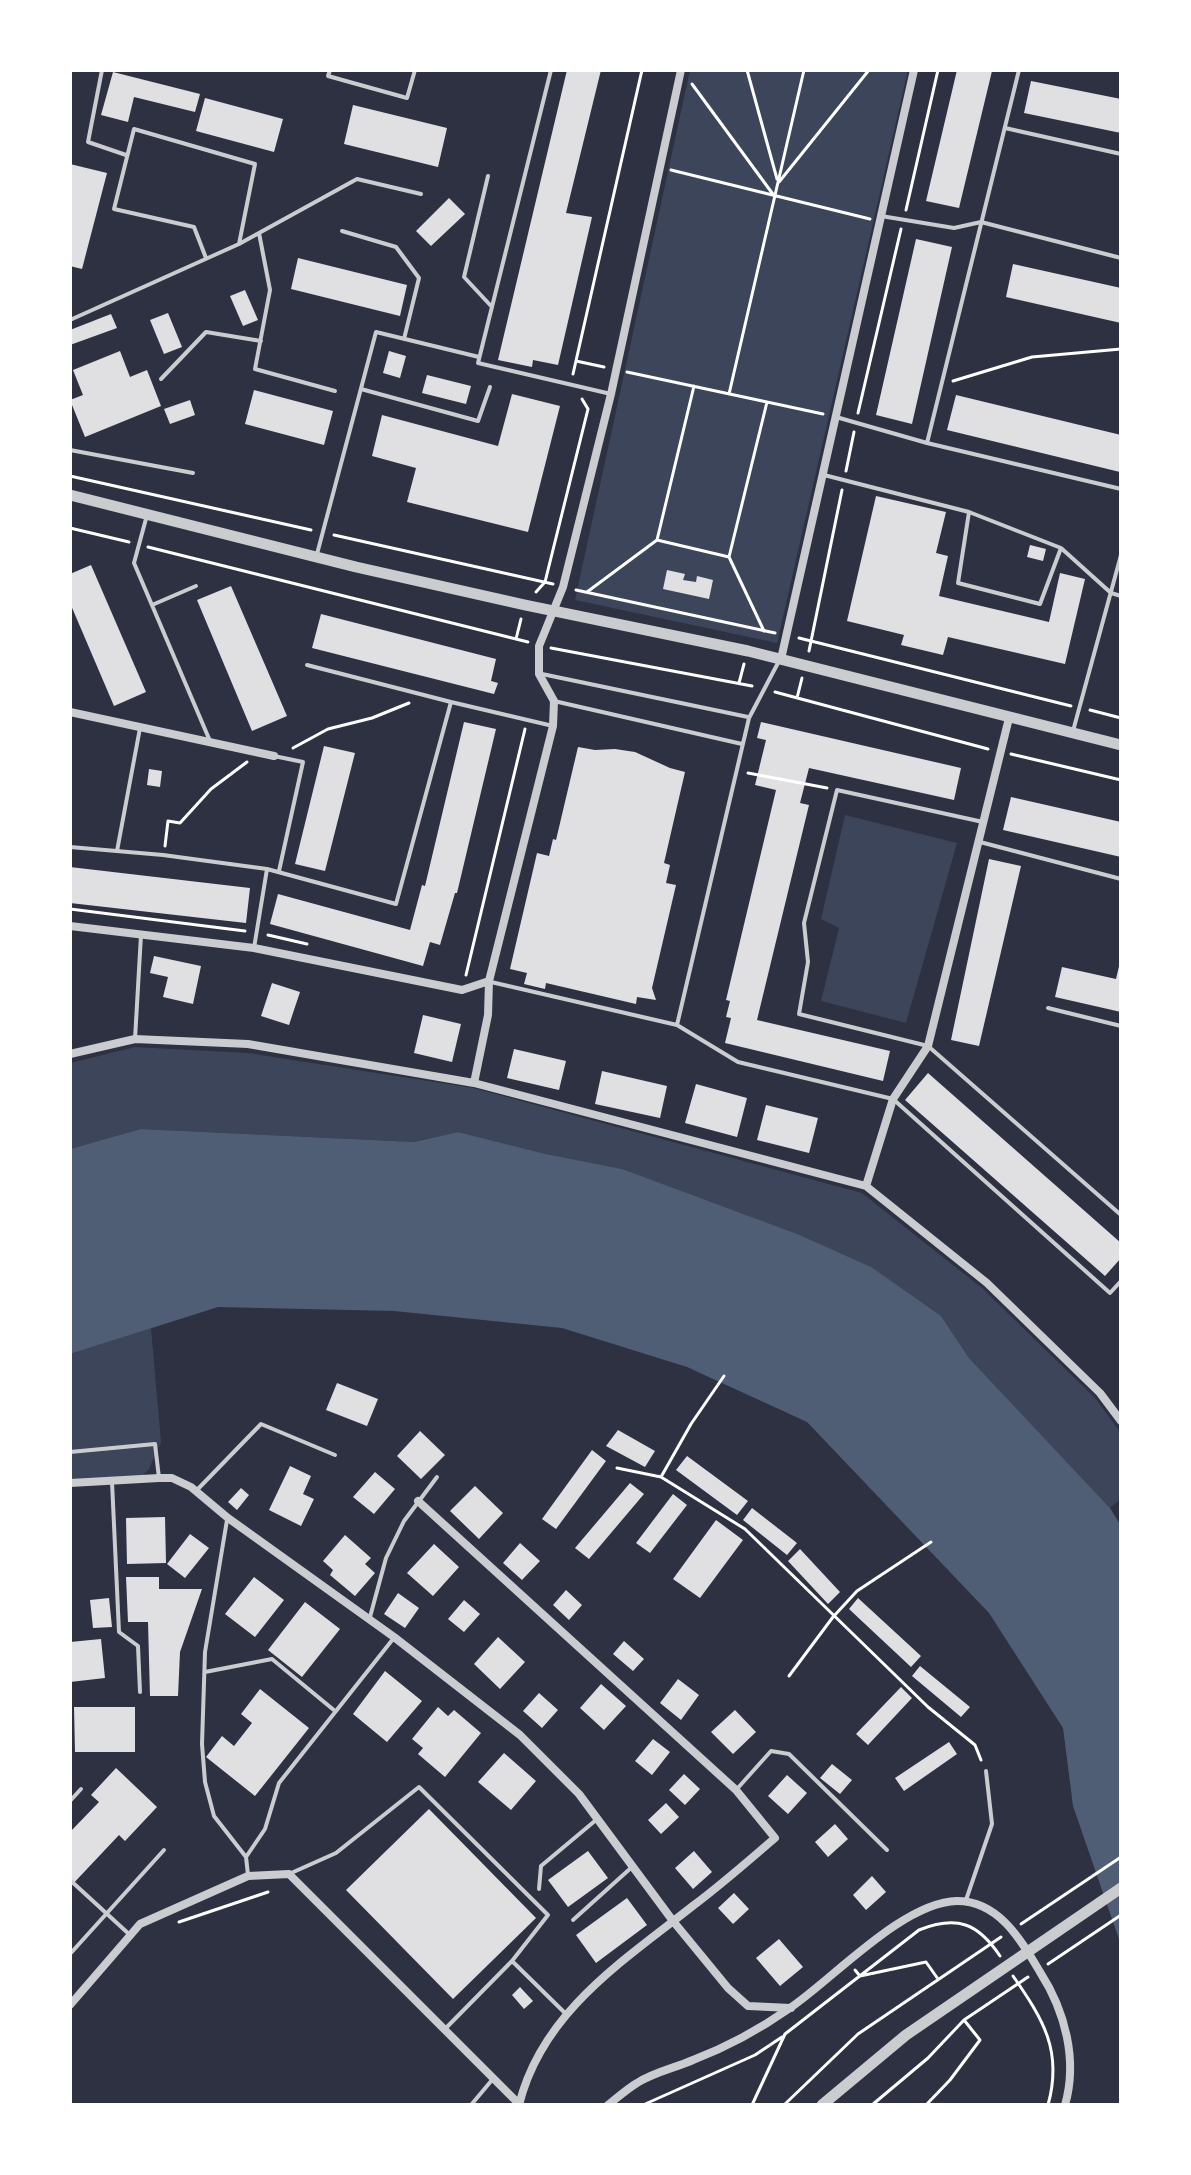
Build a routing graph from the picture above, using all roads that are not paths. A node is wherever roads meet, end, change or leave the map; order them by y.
1 (102, 70) edge
2 (330, 70) edge
3 (415, 70) edge
4 (551, 70) edge
5 (681, 70) edge
6 (914, 70) edge
7 (1019, 70) edge
8 (1005, 128) junction
9 (1121, 154) edge
10 (127, 155) junction
11 (488, 176) dead end
12 (421, 194) dead end
13 (881, 216) junction
14 (981, 222) junction
15 (342, 231) dead end
16 (259, 233) junction
17 (239, 244) junction
18 (206, 258) junction
19 (1121, 258) edge
20 (492, 307) junction
21 (70, 320) edge
22 (404, 339) junction
23 (261, 341) junction
24 (480, 357) junction
25 (161, 379) dead end
26 (490, 387) dead end
27 (361, 389) junction
28 (335, 391) dead end
29 (611, 394) junction
30 (836, 417) junction
31 (927, 443) junction
32 (70, 450) edge
33 (193, 473) dead end
34 (822, 474) junction
35 (1121, 489) edge
36 (70, 495) edge
37 (969, 512) junction
38 (148, 513) junction
39 (1061, 548) junction
40 (1121, 555) edge
41 (317, 556) junction
42 (196, 586) dead end
43 (1111, 593) junction
44 (1121, 596) edge
45 (152, 605) junction
46 (553, 611) junction
47 (781, 659) junction
48 (307, 665) dead end
49 (539, 674) junction
50 (554, 701) junction
51 (451, 702) junction
52 (70, 712) edge
53 (749, 718) junction
54 (1009, 718) junction
55 (553, 726) junction
56 (140, 728) junction
57 (1073, 734) junction
58 (211, 743) junction
59 (742, 744) junction
60 (1121, 745) edge
61 (274, 756) joint
62 (983, 822) junction
63 (978, 842) junction
64 (70, 847) edge
65 (117, 851) junction
66 (267, 869) junction
67 (279, 872) junction
68 (1121, 879) edge
69 (70, 926) edge
70 (141, 935) junction
71 (254, 948) junction
72 (489, 981) junction
73 (1048, 1008) dead end
74 (677, 1025) junction
75 (1121, 1026) edge
76 (135, 1039) junction
77 (928, 1046) junction
78 (70, 1054) edge
79 (474, 1083) junction
80 (893, 1099) junction
81 (866, 1186) junction
82 (1121, 1215) edge
83 (1121, 1281) edge
84 (1121, 1421) edge
85 (70, 1452) edge
86 (335, 1455) dead end
87 (437, 1477) dead end
88 (159, 1478) junction
89 (112, 1480) junction
90 (70, 1483) edge
91 (196, 1491) junction
92 (418, 1501) junction
93 (228, 1518) junction
94 (370, 1619) junction
95 (394, 1637) junction
96 (204, 1673) junction
97 (140, 1692) dead end
98 (335, 1711) junction
99 (986, 1771) road end
100 (81, 1789) dead end
101 (736, 1790) junction
102 (70, 1801) edge
103 (598, 1818) junction
104 (164, 1850) dead end
105 (887, 1850) dead end
106 (246, 1857) junction
107 (634, 1866) junction
108 (289, 1874) junction
109 (248, 1876) junction
110 (70, 1880) edge
111 (1121, 1888) edge
112 (539, 1889) dead end
113 (965, 1902) junction
114 (107, 1914) junction
115 (573, 1920) dead end
116 (673, 1921) junction
117 (130, 1935) junction
118 (70, 1954) edge
119 (512, 1961) junction
120 (70, 2005) edge
121 (791, 2008) junction
122 (567, 2015) junction
123 (445, 2029) junction
124 (494, 2078) junction
125 (519, 2104) edge
126 (471, 2105) edge
127 (608, 2105) edge
128 (822, 2105) edge
129 (1065, 2105) edge

1 - 10 lane
2 - 3 lane
4 - 20 lane
5 - 29 street
6 - 13 street
7 - 8 lane
8 - 9 lane
8 - 14 lane
10 - 17 lane
10 - 18 lane
11 - 20 lane
12 - 16 lane
13 - 14 lane
13 - 30 street
14 - 19 lane
14 - 31 lane
15 - 22 lane
16 - 17 lane
16 - 23 lane
17 - 18 lane
18 - 21 lane
20 - 24 lane
22 - 24 lane
22 - 27 lane
23 - 25 lane
23 - 28 lane
24 - 29 lane
26 - 27 lane
27 - 41 lane
29 - 46 street
30 - 31 lane
30 - 34 street
31 - 35 lane
32 - 33 lane
34 - 37 lane
34 - 47 street
36 - 38 street
37 - 39 lane
37 - 39 lane
38 - 41 street
38 - 45 lane
39 - 43 lane
40 - 43 lane
41 - 46 street
42 - 45 lane
43 - 44 lane
43 - 57 lane
45 - 58 lane
46 - 47 street
46 - 49 street
47 - 53 lane
47 - 54 street
48 - 51 lane
49 - 50 street
49 - 53 lane
50 - 55 street
50 - 59 lane
51 - 55 lane
51 - 67 lane
52 - 56 street
53 - 59 lane
54 - 57 street
54 - 62 street
55 - 72 street
56 - 58 street
56 - 65 lane
57 - 60 street
58 - 61 street
59 - 74 lane
61 - 67 lane
62 - 63 street
62 - 77 lane
63 - 68 lane
63 - 77 street
64 - 65 lane
65 - 66 lane
66 - 67 lane
66 - 71 lane
69 - 70 street
70 - 71 street
70 - 76 lane
71 - 72 street
72 - 74 lane
72 - 79 street
73 - 75 lane
74 - 80 lane
76 - 78 street
76 - 79 street
77 - 80 street
77 - 82 lane
79 - 81 street
80 - 81 street
80 - 83 lane
81 - 84 street
85 - 88 lane
86 - 91 lane
87 - 92 lane
88 - 89 street
88 - 91 street
89 - 90 street
89 - 97 lane
91 - 93 street
92 - 94 lane
92 - 101 street
93 - 94 street
93 - 96 lane
94 - 95 street
95 - 98 lane
95 - 103 street
96 - 98 lane
96 - 106 lane
98 - 106 lane
99 - 113 lane
100 - 102 lane
101 - 105 lane
101 - 116 street
103 - 107 street
103 - 112 lane
104 - 114 lane
106 - 109 lane
107 - 115 lane
107 - 116 street
108 - 109 street
108 - 119 lane
108 - 123 street
109 - 117 street
110 - 114 lane
111 - 128 street
113 - 121 street
113 - 129 street
114 - 117 lane
114 - 118 lane
116 - 121 street
116 - 122 street
117 - 120 street
119 - 122 lane
119 - 123 lane
121 - 127 street
122 - 125 street
123 - 124 street
124 - 125 street
124 - 126 lane

